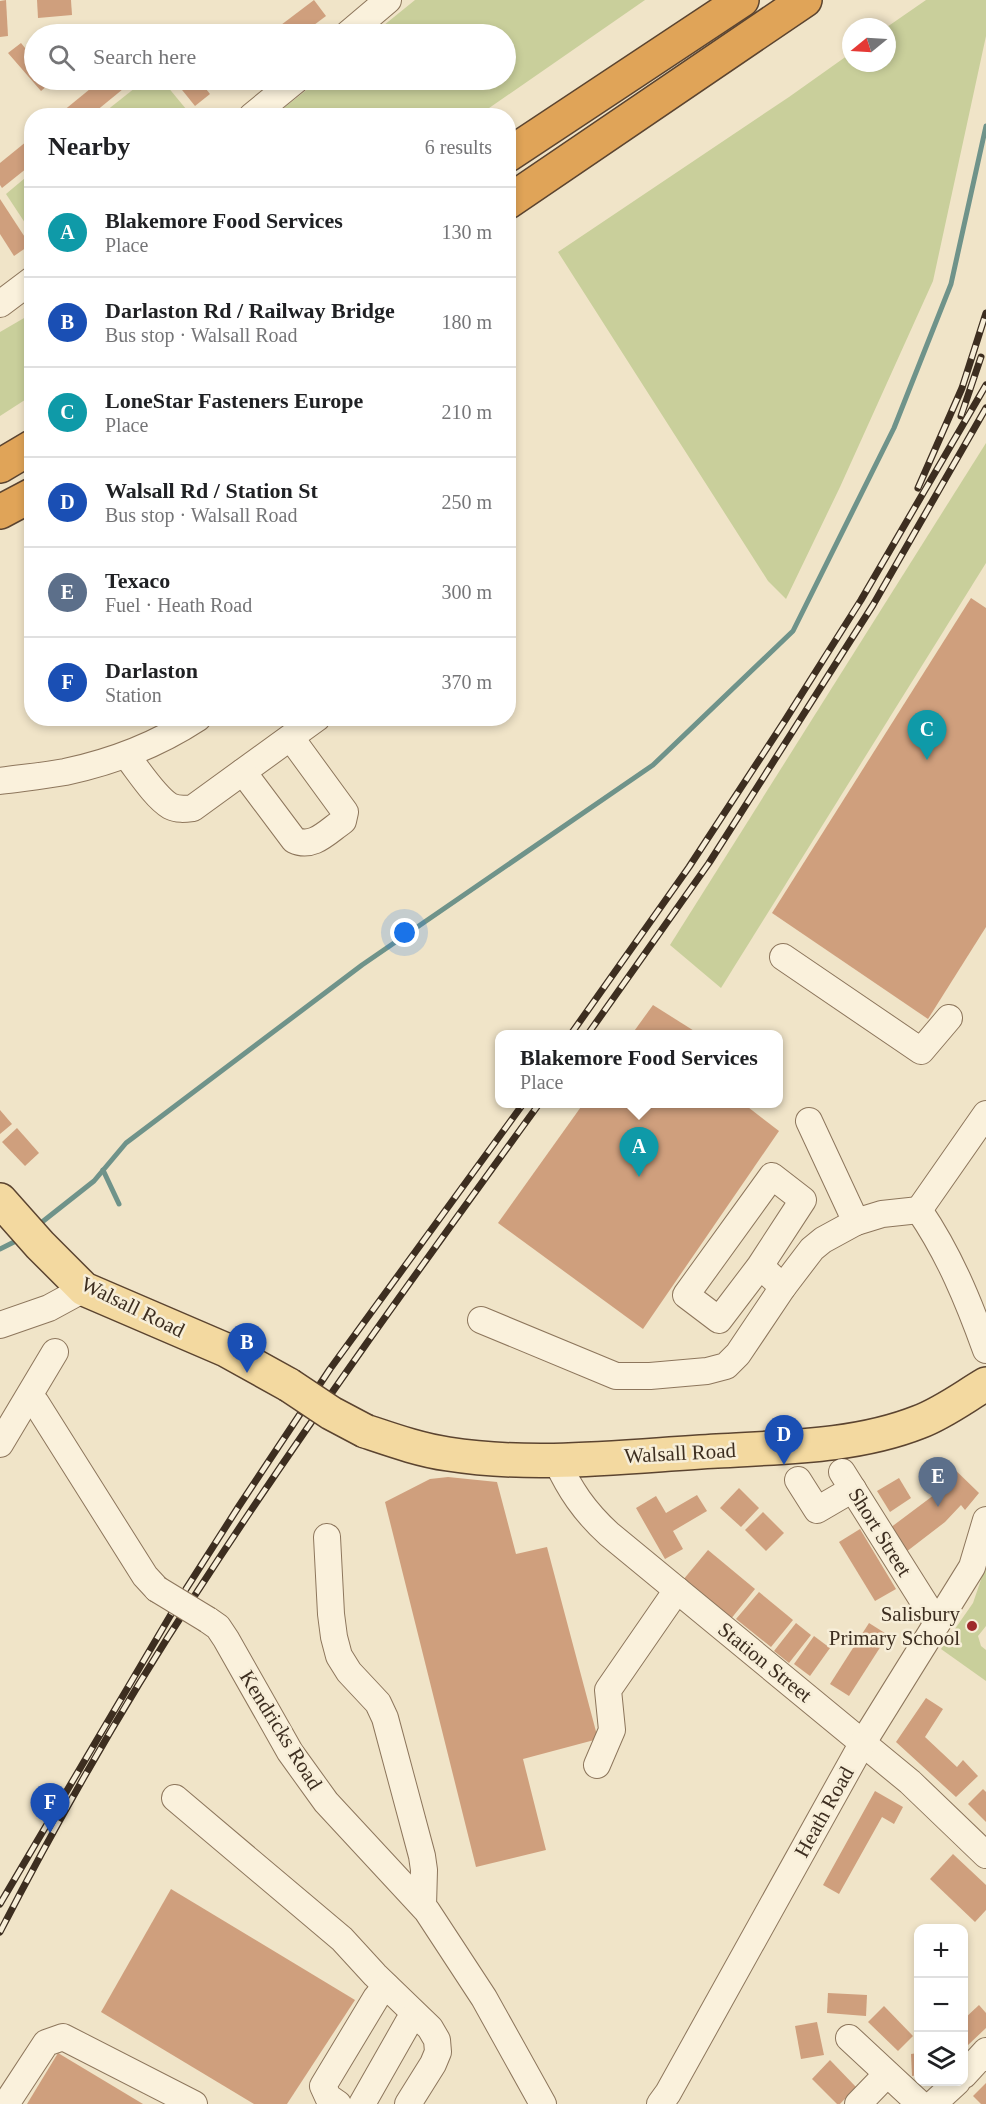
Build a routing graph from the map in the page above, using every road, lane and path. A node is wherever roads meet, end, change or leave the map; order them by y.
1 (388, 0) edge
2 (742, 0) edge
3 (805, 0) edge
4 (360, 24) edge
5 (284, 90) edge
6 (262, 108) edge
7 (516, 150) edge
8 (516, 197) edge
9 (24, 286) edge
10 (0, 304) edge
11 (24, 452) edge
12 (0, 466) edge
13 (24, 499) edge
14 (0, 512) edge
15 (186, 726) edge
16 (307, 726) edge
17 (291, 738) junction
18 (126, 755) junction
19 (243, 772) junction
20 (0, 781) edge
21 (783, 957) dead end
22 (949, 1018) dead end
23 (986, 1114) edge
24 (809, 1121) dead end
25 (6, 1207) edge
26 (919, 1209) junction
27 (856, 1222) junction
28 (760, 1266) junction
29 (783, 1287) junction
30 (84, 1288) junction
31 (481, 1320) dead end
32 (0, 1325) edge
33 (986, 1350) edge
34 (55, 1352) dead end
35 (986, 1384) edge
36 (29, 1397) junction
37 (3, 1434) edge
38 (556, 1460) junction
39 (798, 1480) dead end
40 (986, 1520) edge
41 (327, 1537) dead end
42 (677, 1590) junction
43 (938, 1623) junction
44 (862, 1744) junction
45 (597, 1765) dead end
46 (175, 1798) dead end
47 (986, 1855) edge
48 (423, 1906) junction
49 (386, 1986) junction
50 (415, 2015) junction
51 (849, 2038) dead end
52 (986, 2051) edge
53 (968, 2069) edge
54 (887, 2073) junction
55 (953, 2086) edge
56 (6, 2104) edge
57 (194, 2104) edge
58 (338, 2104) edge
59 (362, 2104) edge
60 (408, 2104) edge
61 (543, 2104) edge
62 (660, 2104) edge
63 (858, 2104) edge
64 (920, 2104) edge
65 (933, 2104) edge

1 - 4 street
2 - 7 highway
3 - 8 highway
5 - 6 street
9 - 10 street
11 - 12 highway
13 - 14 highway
15 - 18 street
16 - 17 street
17 - 19 street
17 - 19 street
18 - 19 street
18 - 20 street
21 - 22 street
23 - 26 street
24 - 27 street
25 - 30 main road, Walsall Road
26 - 27 street
26 - 33 street
27 - 29 street
28 - 28 street
28 - 29 street
29 - 31 street
30 - 32 street
30 - 38 main road, Walsall Road, bridge
34 - 36 street
35 - 38 main road, Walsall Road
36 - 37 street
36 - 48 street, Kendricks Road, bridge
38 - 42 street, Station Street
39 - 43 street, Short Street
40 - 43 street, Heath Road
41 - 48 street
42 - 44 street, Station Street
42 - 45 street
43 - 44 street, Heath Road
44 - 47 street, Station Street
44 - 62 street, Heath Road
46 - 49 street
48 - 61 street, Kendricks Road
49 - 50 street
49 - 58 street
50 - 59 street
50 - 60 street
51 - 54 street
52 - 53 street
54 - 63 street
54 - 64 street
55 - 65 street
56 - 57 street

